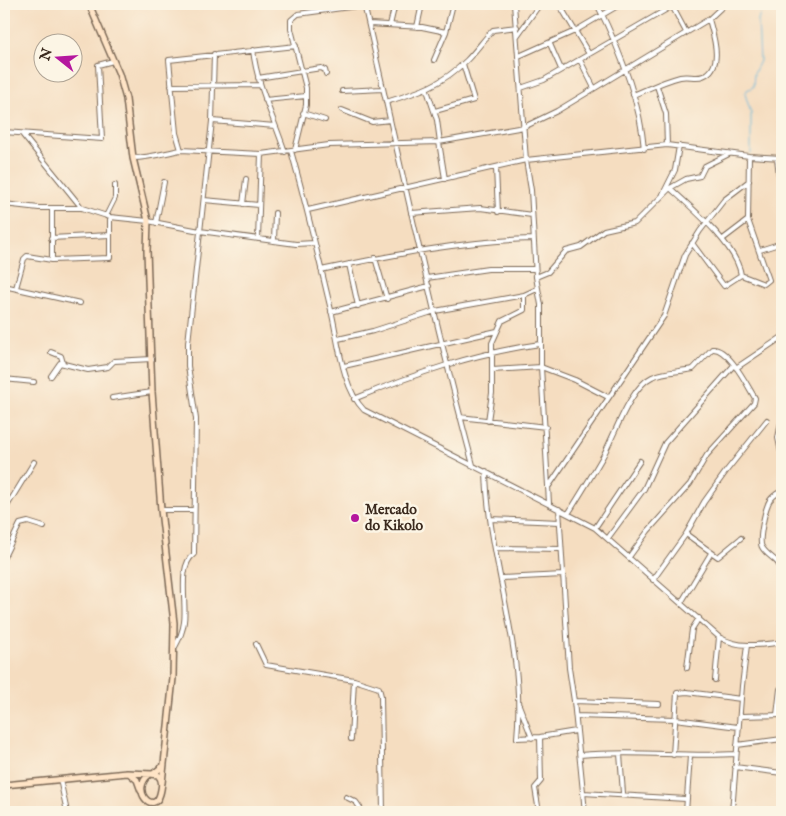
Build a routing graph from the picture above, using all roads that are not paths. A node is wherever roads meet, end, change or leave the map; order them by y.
1 (89, 4) edge
2 (364, 4) edge
3 (395, 4) edge
4 (422, 4) edge
5 (453, 4) edge
6 (514, 4) edge
7 (540, 4) edge
8 (559, 4) edge
9 (571, 4) edge
10 (597, 4) edge
11 (621, 4) edge
12 (725, 4) edge
13 (673, 5) edge
14 (562, 8) junction
15 (602, 15) junction
16 (709, 19) junction
17 (369, 24) junction
18 (390, 24) junction
19 (417, 26) junction
20 (517, 27) junction
21 (576, 31) junction
22 (446, 32) junction
23 (686, 32) junction
24 (517, 36) junction
25 (614, 40) junction
26 (550, 44) junction
27 (296, 46) junction
28 (253, 50) junction
29 (214, 54) junction
30 (589, 54) junction
31 (520, 56) junction
32 (434, 60) dead end
33 (580, 60) junction
34 (113, 61) junction
35 (462, 64) junction
36 (561, 69) junction
37 (625, 69) junction
38 (303, 71) junction
39 (326, 74) dead end
40 (258, 78) junction
41 (214, 85) junction
42 (260, 85) junction
43 (171, 86) junction
44 (657, 86) junction
45 (522, 88) junction
46 (594, 88) junction
47 (383, 89) junction
48 (342, 90) dead end
49 (427, 90) junction
50 (633, 95) junction
51 (306, 96) junction
52 (265, 100) junction
53 (386, 102) junction
54 (342, 110) dead end
55 (435, 111) junction
56 (303, 113) junction
57 (325, 120) dead end
58 (390, 120) junction
59 (212, 121) junction
60 (275, 126) junction
61 (524, 126) junction
62 (4, 132) edge
63 (22, 134) junction
64 (439, 142) junction
65 (394, 144) junction
66 (667, 145) junction
67 (679, 146) junction
68 (644, 149) junction
69 (181, 150) junction
70 (293, 150) junction
71 (210, 151) junction
72 (285, 152) junction
73 (730, 153) junction
74 (261, 154) junction
75 (749, 156) junction
76 (132, 158) junction
77 (780, 158) edge
78 (526, 160) junction
79 (496, 168) junction
80 (445, 179) junction
81 (246, 180) dead end
82 (750, 180) junction
83 (164, 182) dead end
84 (115, 185) dead end
85 (405, 187) junction
86 (670, 188) junction
87 (662, 196) junction
88 (204, 200) junction
89 (782, 202) edge
90 (4, 204) edge
91 (244, 204) junction
92 (259, 205) junction
93 (52, 208) junction
94 (82, 208) junction
95 (308, 210) junction
96 (498, 212) junction
97 (275, 213) dead end
98 (411, 213) junction
99 (532, 215) junction
100 (108, 217) junction
101 (748, 220) junction
102 (148, 221) junction
103 (706, 221) junction
104 (156, 223) junction
105 (200, 232) junction
106 (110, 235) junction
107 (51, 238) junction
108 (258, 239) junction
109 (533, 239) junction
110 (722, 239) junction
111 (274, 241) junction
112 (314, 243) junction
113 (692, 243) junction
114 (782, 243) edge
115 (420, 249) junction
116 (760, 250) junction
117 (376, 258) junction
118 (52, 260) junction
119 (349, 264) junction
120 (535, 269) junction
121 (321, 270) junction
122 (741, 275) junction
123 (536, 277) junction
124 (427, 278) junction
125 (4, 286) edge
126 (429, 286) junction
127 (16, 288) junction
128 (537, 290) junction
129 (524, 295) junction
130 (386, 299) junction
131 (80, 303) dead end
132 (358, 306) junction
133 (435, 311) junction
134 (332, 312) junction
135 (497, 331) junction
136 (782, 337) edge
137 (338, 339) junction
138 (540, 344) junction
139 (442, 345) junction
140 (51, 352) dead end
141 (490, 354) junction
142 (152, 359) junction
143 (63, 363) junction
144 (447, 365) junction
145 (344, 366) junction
146 (735, 366) junction
147 (541, 367) junction
148 (492, 370) junction
149 (51, 376) dead end
150 (4, 378) edge
151 (34, 382) dead end
152 (152, 392) junction
153 (608, 397) junction
154 (782, 397) edge
155 (112, 398) dead end
156 (354, 398) junction
157 (782, 407) edge
158 (782, 416) edge
159 (460, 417) junction
160 (767, 420) dead end
161 (488, 421) junction
162 (546, 427) junction
163 (782, 456) edge
164 (640, 461) dead end
165 (34, 462) dead end
166 (473, 465) junction
167 (486, 471) junction
168 (549, 486) junction
169 (782, 491) edge
170 (549, 503) junction
171 (559, 509) junction
172 (161, 510) junction
173 (194, 510) junction
174 (4, 511) edge
175 (568, 514) junction
176 (490, 519) junction
177 (560, 522) junction
178 (44, 527) dead end
179 (595, 528) junction
180 (686, 534) junction
181 (608, 538) junction
182 (741, 538) dead end
183 (496, 548) junction
184 (561, 549) junction
185 (711, 553) junction
186 (4, 557) edge
187 (629, 557) junction
188 (782, 574) edge
189 (563, 575) junction
190 (501, 578) junction
191 (653, 580) junction
192 (681, 603) junction
193 (699, 618) junction
194 (719, 637) junction
195 (782, 642) edge
196 (256, 644) dead end
197 (747, 645) junction
198 (174, 649) junction
199 (687, 668) dead end
200 (354, 680) junction
201 (715, 680) dead end
202 (780, 689) dead end
203 (741, 699) junction
204 (574, 701) junction
205 (659, 704) dead end
206 (519, 705) junction
207 (777, 715) junction
208 (782, 715) edge
209 (576, 716) junction
210 (740, 716) junction
211 (674, 719) junction
212 (738, 727) junction
213 (576, 732) junction
214 (540, 737) junction
215 (532, 738) junction
216 (351, 739) dead end
217 (782, 739) edge
218 (737, 745) junction
219 (620, 754) junction
220 (736, 754) junction
221 (580, 755) junction
222 (673, 755) junction
223 (690, 756) junction
224 (163, 764) junction
225 (735, 767) junction
226 (127, 773) junction
227 (782, 773) edge
228 (153, 774) junction
229 (60, 779) junction
230 (162, 783) junction
231 (4, 785) edge
232 (584, 793) junction
233 (623, 793) junction
234 (346, 796) dead end
235 (686, 798) junction
236 (142, 802) junction
237 (67, 812) edge
238 (363, 812) edge
239 (383, 812) edge
240 (539, 812) edge
241 (584, 812) edge
242 (686, 812) edge
243 (732, 812) edge

1 - 34 street
2 - 17 street
2 - 27 street
3 - 18 street
4 - 19 street
5 - 22 street
6 - 20 street
7 - 24 street
8 - 14 street
9 - 14 street
10 - 15 street
11 - 15 street
12 - 16 street
13 - 23 street
13 - 25 street
14 - 21 street
15 - 21 street
15 - 25 street
16 - 23 street
16 - 44 street
17 - 18 street
17 - 47 street
18 - 19 street
19 - 22 street
20 - 24 street
20 - 35 street
21 - 26 street
21 - 30 street
22 - 32 street
23 - 37 street
24 - 31 street
25 - 30 street
25 - 37 street
26 - 31 street
26 - 36 street
27 - 28 street
27 - 38 street
28 - 29 street
28 - 40 street
29 - 41 street
29 - 43 street
30 - 33 street
31 - 45 street
33 - 36 street
33 - 46 street
34 - 63 street
34 - 76 street
35 - 49 street
35 - 55 street
36 - 45 street
37 - 46 street
37 - 50 street
38 - 39 street
38 - 40 street
38 - 51 street
40 - 42 street
41 - 42 street
41 - 43 street
41 - 59 street
42 - 52 street
43 - 69 street
44 - 50 street
44 - 66 street
45 - 61 street
46 - 61 street
47 - 48 street
47 - 53 street
49 - 53 street
49 - 55 street
50 - 68 street
51 - 52 street
51 - 56 street
52 - 60 street
53 - 58 street
54 - 58 street
55 - 64 street
56 - 57 street
56 - 70 street
58 - 65 street
59 - 60 street
59 - 71 street
60 - 72 street
61 - 64 street
61 - 78 street
62 - 63 street
63 - 94 street
64 - 65 street
64 - 80 street
65 - 70 street
65 - 85 street
66 - 67 street
66 - 68 street
67 - 73 street
67 - 87 street
68 - 78 street
69 - 71 street
69 - 76 street
70 - 72 street
70 - 95 street
71 - 74 street
71 - 88 street
72 - 74 street
73 - 75 street
73 - 86 street
74 - 92 street
75 - 77 street
75 - 82 street
76 - 102 street
77 - 89 street
78 - 79 street
78 - 99 street
79 - 80 street
79 - 96 street
80 - 85 street
81 - 91 street
82 - 101 street
82 - 103 street
83 - 104 street
84 - 100 street
85 - 95 street
85 - 98 street
86 - 87 street
86 - 103 street
87 - 123 street
88 - 91 street
88 - 105 street
90 - 93 street
91 - 92 street
92 - 108 street
93 - 94 street
93 - 107 street
94 - 100 street
95 - 112 street
96 - 98 street
96 - 99 street
97 - 111 street
98 - 115 street
99 - 109 street
100 - 102 street
100 - 106 street
101 - 110 street
101 - 116 street
102 - 104 street
102 - 142 street
103 - 110 street
103 - 113 street
104 - 105 street
105 - 108 street
105 - 173 street
106 - 107 street
106 - 118 street
107 - 118 street
108 - 111 street
109 - 115 street
109 - 120 street
110 - 122 street
111 - 112 street
112 - 121 street
113 - 122 street
113 - 153 street
114 - 116 street
115 - 117 street
115 - 124 street
116 - 122 street
117 - 119 street
117 - 130 street
118 - 127 street
119 - 121 street
119 - 132 street
120 - 123 street
120 - 124 street
121 - 134 street
123 - 128 street
124 - 126 street
125 - 127 street
126 - 130 street
126 - 133 street
127 - 131 street
128 - 129 street
128 - 138 street
129 - 133 street
129 - 135 street
130 - 132 street
132 - 134 street
133 - 137 street
133 - 139 street
134 - 137 street
135 - 139 street
135 - 141 street
136 - 146 street
137 - 145 street
138 - 141 street
138 - 147 street
139 - 144 street
139 - 145 street
140 - 143 street
141 - 144 street
141 - 148 street
142 - 143 street
142 - 152 street
143 - 149 street
144 - 156 street
144 - 159 street
145 - 156 street
146 - 175 street
146 - 181 street
146 - 187 street
147 - 148 street
147 - 153 street
147 - 162 street
148 - 161 street
150 - 151 street
152 - 155 street
152 - 172 street
153 - 168 street
154 - 157 street
156 - 166 street
158 - 163 street
159 - 161 street
159 - 166 street
160 - 180 street
161 - 162 street
162 - 168 street
164 - 179 street
165 - 174 street
166 - 167 street
167 - 170 street
167 - 176 street
168 - 170 street
169 - 188 street
170 - 171 street
171 - 175 street
171 - 177 street
172 - 173 street
172 - 198 street
173 - 198 street
175 - 179 street
176 - 177 street
176 - 183 street
177 - 184 street
178 - 186 street
179 - 181 street
180 - 185 street
180 - 191 street
181 - 187 street
182 - 185 street
183 - 184 street
183 - 190 street
184 - 189 street
185 - 192 street
187 - 191 street
189 - 190 street
189 - 204 street
190 - 206 street
191 - 192 street
192 - 193 street
193 - 194 street
193 - 199 street
194 - 197 street
194 - 201 street
195 - 197 street
196 - 200 street
197 - 203 street
198 - 224 street
200 - 216 street
200 - 239 street
202 - 207 street
203 - 210 street
203 - 211 street
204 - 205 street
204 - 209 street
206 - 215 street
206 - 215 street
207 - 208 street
207 - 210 street
209 - 211 street
209 - 213 street
210 - 212 street
211 - 212 street
211 - 222 street
212 - 218 street
213 - 214 street
213 - 221 street
214 - 215 street
214 - 240 street
217 - 218 street
218 - 220 street
219 - 221 street
219 - 222 street
219 - 233 street
220 - 223 street
220 - 225 street
221 - 232 street
222 - 223 street
223 - 235 street
224 - 228 street
224 - 230 street
225 - 227 street
225 - 243 street
226 - 228 street
226 - 229 street
226 - 236 street
228 - 230 street
228 - 236 street
229 - 231 street
229 - 237 street
230 - 236 street
232 - 233 street
232 - 241 street
233 - 235 street
234 - 238 street
235 - 242 street

